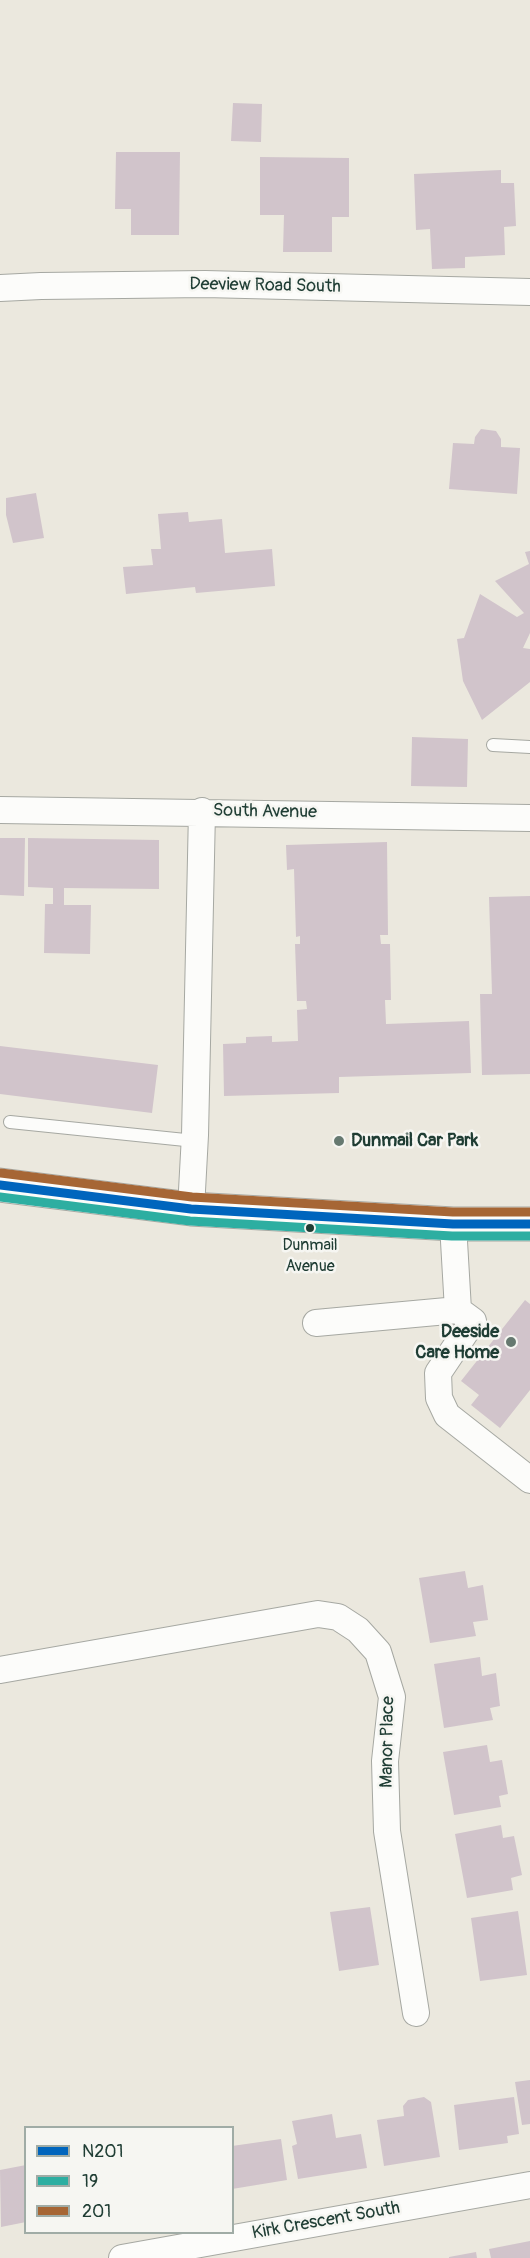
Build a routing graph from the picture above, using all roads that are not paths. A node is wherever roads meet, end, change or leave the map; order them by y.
1 (0, 288) edge
2 (530, 292) edge
3 (493, 745) dead end
4 (530, 747) edge
5 (0, 810) edge
6 (202, 811) junction
7 (530, 818) edge
8 (10, 1122) dead end
9 (195, 1141) junction
10 (0, 1185) edge
11 (191, 1209) junction
12 (453, 1224) junction
13 (530, 1224) edge
14 (458, 1310) junction
15 (316, 1323) dead end
16 (530, 1480) edge
17 (0, 1670) edge
18 (416, 2013) dead end
19 (530, 2185) edge
20 (122, 2258) edge

1 - 2 street, Deeview Road South
3 - 4 lane
5 - 6 street, South Avenue
6 - 7 street, South Avenue
6 - 9 street
8 - 9 lane
9 - 11 street
10 - 11 main road
11 - 12 main road
12 - 13 main road
12 - 14 street
14 - 15 street
14 - 16 street
17 - 18 street, Manor Place
19 - 20 street, Kirk Crescent South

